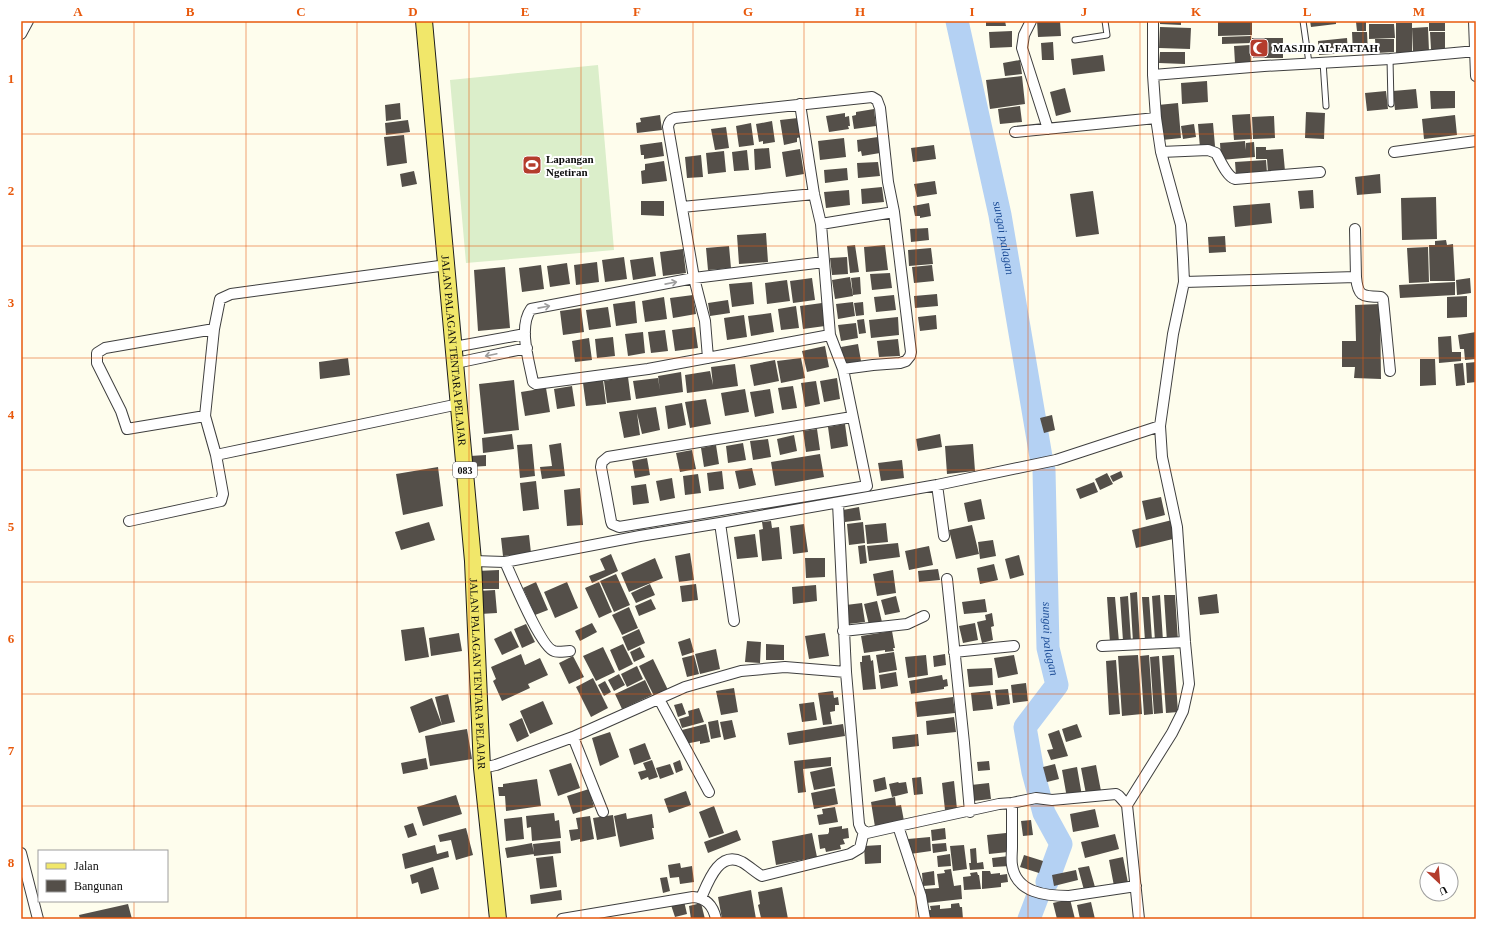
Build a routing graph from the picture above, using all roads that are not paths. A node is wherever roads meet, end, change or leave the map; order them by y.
1 (28, 21) edge
2 (424, 21) edge
3 (1031, 21) edge
4 (1105, 21) edge
5 (1153, 21) edge
6 (1304, 21) edge
7 (1474, 21) edge
8 (21, 34) edge
9 (1075, 40) dead end
10 (1475, 51) edge
11 (1390, 59) junction
12 (1323, 62) junction
13 (1309, 63) junction
14 (1153, 75) junction
15 (1476, 76) edge
16 (800, 104) junction
17 (1391, 104) dead end
18 (1326, 106) dead end
19 (1156, 118) junction
20 (1048, 129) junction
21 (1015, 132) dead end
22 (1476, 141) edge
23 (1161, 152) junction
24 (1394, 152) dead end
25 (1320, 172) dead end
26 (814, 194) junction
27 (682, 207) junction
28 (894, 212) junction
29 (821, 224) junction
30 (1355, 228) dead end
31 (824, 262) junction
32 (447, 265) junction
33 (1356, 277) junction
34 (694, 278) junction
35 (1184, 282) junction
36 (214, 329) junction
37 (525, 334) junction
38 (830, 335) junction
39 (527, 348) junction
40 (455, 355) junction
41 (708, 358) junction
42 (843, 369) junction
43 (1390, 371) dead end
44 (459, 404) junction
45 (205, 416) junction
46 (852, 417) junction
47 (1160, 426) junction
48 (216, 455) junction
49 (937, 485) junction
50 (838, 503) junction
51 (694, 514) junction
52 (129, 521) dead end
53 (720, 523) junction
54 (696, 527) junction
55 (944, 536) dead end
56 (473, 561) junction
57 (505, 562) junction
58 (947, 579) dead end
59 (924, 616) dead end
60 (734, 621) dead end
61 (843, 631) junction
62 (1184, 642) junction
63 (1014, 646) dead end
64 (1102, 646) dead end
65 (570, 651) dead end
66 (954, 652) junction
67 (846, 672) junction
68 (660, 699) junction
69 (573, 737) junction
70 (482, 768) junction
71 (709, 792) dead end
72 (1012, 803) junction
73 (1127, 805) junction
74 (603, 812) dead end
75 (970, 812) junction
76 (898, 826) junction
77 (864, 831) junction
78 (21, 853) edge
79 (1136, 886) junction
80 (701, 898) junction
81 (38, 919) edge
82 (498, 919) edge
83 (562, 919) edge
84 (716, 919) edge
85 (925, 919) edge
86 (1139, 919) edge

1 - 8 street
2 - 32 main road, JALAN PALAGAN TENTARA PELAJAR / 083
3 - 20 street
4 - 9 lane
5 - 14 street
6 - 13 lane
7 - 10 street
10 - 11 street
10 - 15 street
11 - 12 street
11 - 17 lane
12 - 13 street
12 - 18 lane
13 - 14 street
14 - 19 street
16 - 26 street
16 - 27 street
16 - 28 street
19 - 20 street
19 - 23 street
20 - 21 street
22 - 24 street
23 - 25 street
23 - 35 street
26 - 27 street
26 - 29 street
27 - 34 street
28 - 29 street
28 - 42 street
29 - 31 street
30 - 33 street
31 - 34 street
31 - 38 street
32 - 36 street
32 - 40 main road, JALAN PALAGAN TENTARA PELAJAR / 083
33 - 35 street
33 - 43 street
37 -> 34 street
34 - 41 street
35 - 47 street
36 - 45 street
36 - 45 street
37 - 39 street
37 - 40 street
38 - 41 street
38 - 42 street
39 -> 40 street
39 - 41 street
40 - 44 main road, JALAN PALAGAN TENTARA PELAJAR / 083
42 - 46 street
44 - 48 street
44 - 56 main road, JALAN PALAGAN TENTARA PELAJAR / 083
45 - 48 street
46 - 51 street
46 - 51 street
47 - 49 street
47 - 62 street
48 - 52 street
49 - 50 street
49 - 55 street
50 - 53 street
50 - 61 street
51 - 54 street
53 - 54 street
53 - 60 street
54 - 57 street
56 - 57 street
56 - 70 main road, JALAN PALAGAN TENTARA PELAJAR / 083
57 - 65 street
58 - 66 street
59 - 61 street
61 - 67 street
62 - 64 street
62 - 73 street
63 - 66 street
66 - 75 street
67 - 68 street
67 - 77 street
68 - 69 street
68 - 71 street
69 - 70 street
69 - 74 street
70 - 82 main road, JALAN PALAGAN TENTARA PELAJAR / 083
72 - 73 street
72 - 75 street
72 - 79 street
73 - 79 street
75 - 76 street
76 - 77 street
76 - 85 street
77 - 80 street
78 - 81 street
79 - 86 street
80 - 83 street
80 - 84 street

